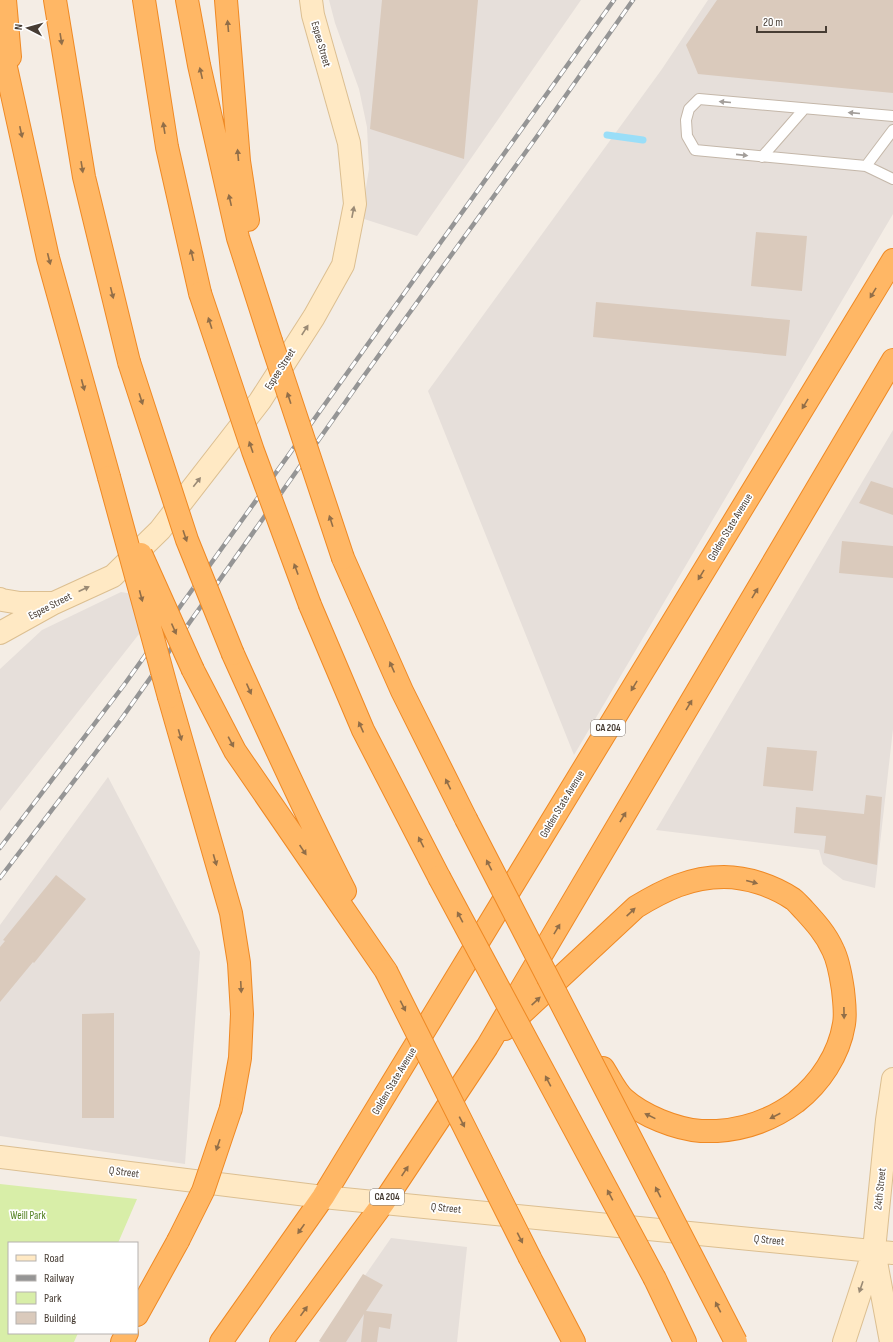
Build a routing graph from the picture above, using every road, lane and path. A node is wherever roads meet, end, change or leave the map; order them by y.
1 (5, 0) edge
2 (56, 0) edge
3 (144, 0) edge
4 (187, 0) edge
5 (226, 0) edge
6 (310, 0) edge
7 (0, 40) edge
8 (14, 101) junction
9 (804, 109) junction
10 (893, 116) edge
11 (893, 130) edge
12 (762, 157) junction
13 (866, 166) junction
14 (893, 179) edge
15 (244, 237) junction
16 (893, 260) edge
17 (893, 360) edge
18 (109, 477) junction
19 (0, 599) edge
20 (54, 603) junction
21 (0, 633) edge
22 (386, 971) junction
23 (567, 1016) junction
24 (487, 1047) junction
25 (893, 1079) edge
26 (0, 1157) edge
27 (323, 1197) junction
28 (384, 1202) junction
29 (883, 1251) edge
30 (138, 1313) edge
31 (221, 1342) edge
32 (282, 1342) edge
33 (574, 1342) edge
34 (685, 1342) edge
35 (736, 1342) edge
36 (844, 1342) edge
37 (892, 1342) edge

1 - 8 highway
2 -> 22 highway, bridge
34 -> 3 highway, bridge
15 -> 4 highway
15 -> 5 highway
20 -> 6 street, Espee Street
7 - 8 highway
8 -> 18 highway
10 -> 9 lane
9 - 12 lane
9 -> 12 lane
11 - 13 lane
12 - 13 lane
13 - 14 lane
23 -> 15 highway, bridge
16 -> 27 highway, Golden State Avenue / CA 204
24 -> 17 highway, CA 204
18 -> 22 highway, bridge
18 -> 30 highway, bridge
19 - 20 street
20 - 21 street, Espee Street
22 -> 33 highway, bridge
24 -> 23 highway, bridge
35 -> 23 highway, bridge
28 -> 24 highway, CA 204
25 - 29 street, 24th Street
26 - 27 street, Q Street
27 - 28 street, Q Street
27 -> 31 highway, Golden State Avenue / CA 204
28 - 29 street, Q Street
32 -> 28 highway, CA 204
29 -> 36 street, 24th Street
29 - 37 street, 24th Street

